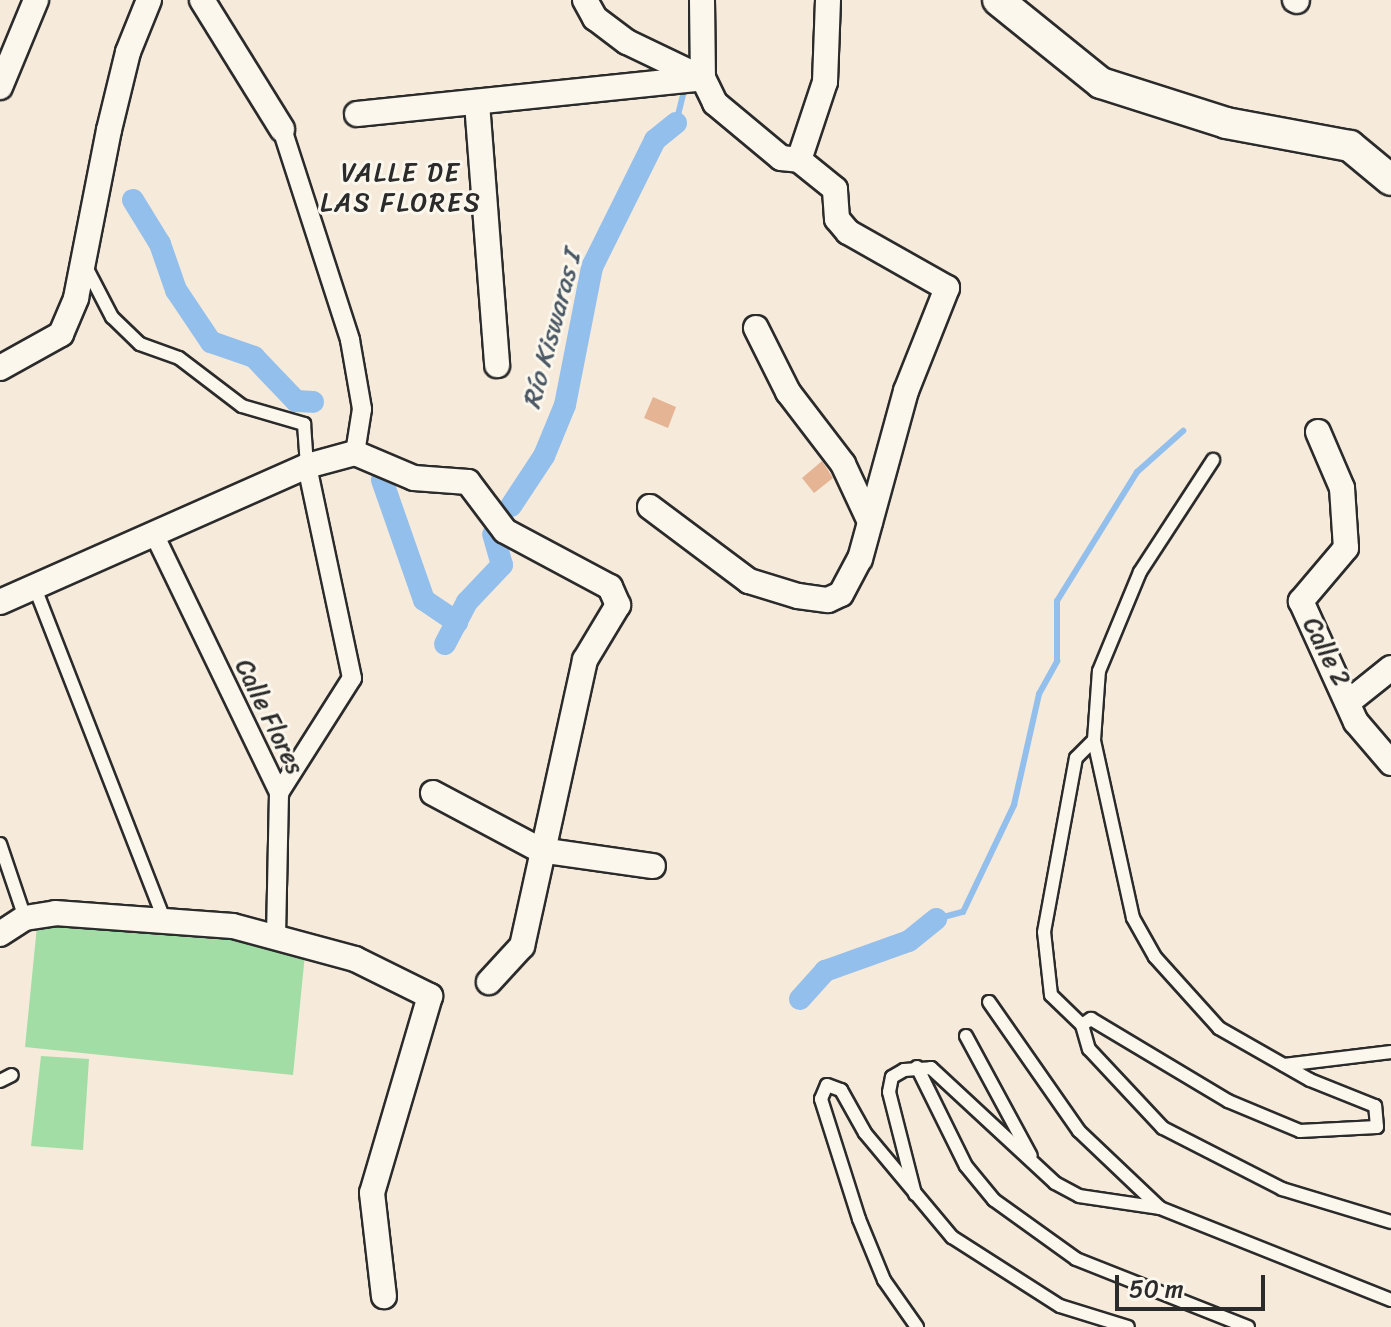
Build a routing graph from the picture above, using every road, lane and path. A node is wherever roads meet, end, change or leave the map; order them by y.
1 (36, 0) edge
2 (149, 0) edge
3 (202, 0) edge
4 (585, 0) edge
5 (702, 0) edge
6 (828, 0) edge
7 (998, 0) edge
8 (703, 78) junction
9 (0, 87) edge
10 (477, 103) junction
11 (357, 114) dead end
12 (282, 129) joint
13 (799, 160) junction
14 (1391, 180) edge
15 (85, 265) junction
16 (756, 328) dead end
17 (497, 365) dead end
18 (0, 368) edge
19 (1318, 432) dead end
20 (355, 453) junction
21 (1213, 460) dead end
22 (307, 466) junction
23 (650, 507) dead end
24 (870, 522) junction
25 (154, 534) junction
26 (35, 588) junction
27 (0, 602) edge
28 (1391, 668) edge
29 (1351, 700) junction
30 (1094, 740) junction
31 (1391, 763) edge
32 (279, 793) junction
33 (433, 793) dead end
34 (0, 844) edge
35 (540, 850) junction
36 (653, 866) dead end
37 (163, 917) junction
38 (25, 918) junction
39 (0, 934) edge
40 (276, 936) junction
41 (489, 982) dead end
42 (989, 1002) dead end
43 (1082, 1025) junction
44 (966, 1036) dead end
45 (1391, 1052) edge
46 (1284, 1065) junction
47 (917, 1067) junction
48 (1037, 1165) junction
49 (915, 1194) junction
50 (1160, 1208) junction
51 (1391, 1222) edge
52 (384, 1296) dead end
53 (1391, 1300) edge
54 (917, 1327) edge
55 (1128, 1327) edge
56 (1248, 1327) edge

1 - 9 street
2 - 15 street
3 - 12 street
4 - 8 street
5 - 8 street
6 - 13 street
7 - 14 street
8 - 10 street
8 - 13 street
10 - 11 street
10 - 17 street
12 - 20 street
13 - 24 street
15 - 18 street
15 - 22 lane
16 - 24 street
19 - 29 street, Calle 2
20 - 22 street
20 - 35 street
21 - 30 lane
22 - 25 street
22 - 32 street
23 - 24 street
25 - 26 street
25 - 32 street, Calle Flores
26 - 27 street
26 - 37 lane
28 - 29 street, Calle 2
29 - 31 street
30 - 43 lane
30 - 46 lane
32 - 40 street, Calle Flores
33 - 35 street
34 - 38 lane
35 - 36 street
35 - 41 street
37 - 38 street
37 - 40 street
38 - 39 street
40 - 52 street
42 - 50 lane
43 - 46 lane
43 - 51 lane
44 - 48 lane
45 - 46 lane
47 - 48 lane
47 - 49 lane
47 - 56 lane
48 - 50 lane
49 - 54 lane
49 - 55 lane
50 - 53 lane

